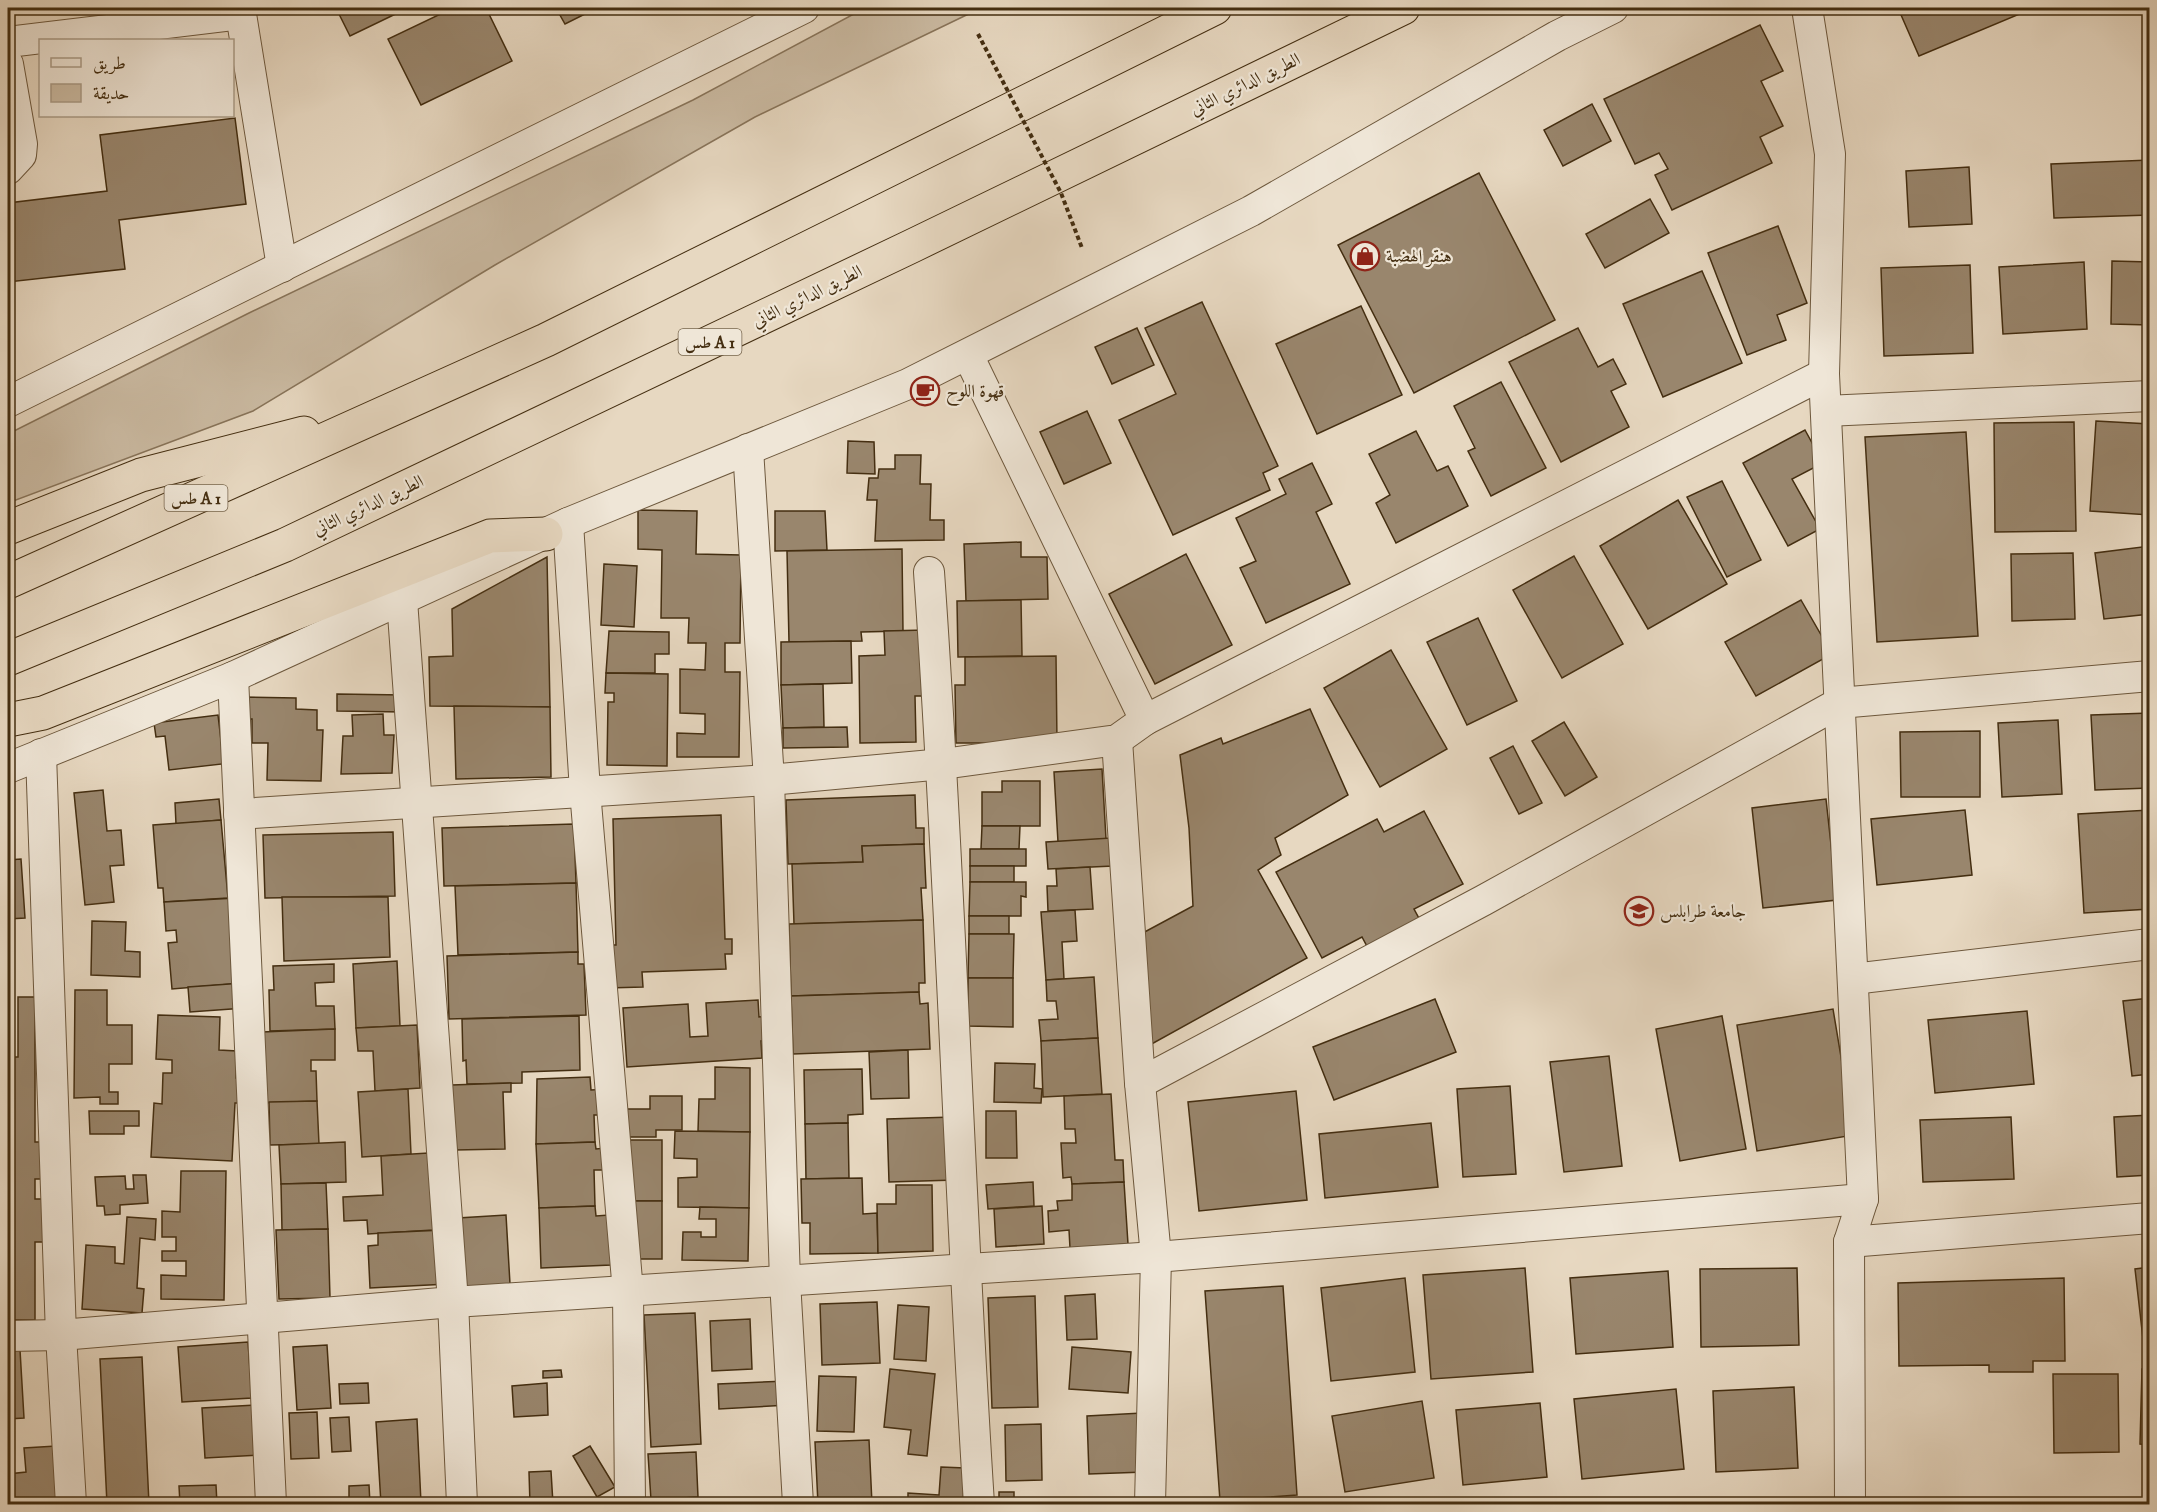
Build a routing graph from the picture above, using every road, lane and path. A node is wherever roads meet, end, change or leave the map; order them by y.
1 (804, 8) edge
2 (1215, 8) edge
3 (1403, 8) edge
4 (1613, 8) edge
5 (1807, 8) edge
6 (240, 11) edge
7 (154, 16) edge
8 (978, 34) dead end
9 (8, 42) edge
10 (8, 64) edge
11 (8, 169) edge
12 (1082, 248) dead end
13 (282, 267) junction
14 (968, 355) junction
15 (1824, 374) junction
16 (2150, 396) edge
17 (8, 402) edge
18 (1826, 411) junction
19 (385, 413) junction
20 (748, 449) junction
21 (8, 528) edge
22 (557, 529) junction
23 (929, 572) dead end
24 (8, 582) edge
25 (402, 600) junction
26 (8, 659) edge
27 (2150, 676) edge
28 (233, 677) junction
29 (1839, 704) junction
30 (8, 720) edge
31 (1145, 720) junction
32 (1117, 740) junction
33 (41, 754) junction
34 (943, 764) junction
35 (8, 768) edge
36 (769, 780) junction
37 (585, 791) junction
38 (416, 803) junction
39 (239, 814) junction
40 (2150, 944) edge
41 (1853, 979) junction
42 (1140, 1083) junction
43 (1863, 1199) junction
44 (2150, 1218) edge
45 (1849, 1242) junction
46 (1156, 1257) junction
47 (964, 1268) junction
48 (785, 1281) junction
49 (628, 1292) junction
50 (453, 1302) junction
51 (263, 1320) junction
52 (61, 1335) junction
53 (8, 1336) edge
54 (71, 1504) edge
55 (271, 1504) edge
56 (462, 1504) edge
57 (630, 1504) edge
58 (798, 1504) edge
59 (978, 1504) edge
60 (1150, 1504) edge
61 (1850, 1504) edge

1 - 13 street
2 - 19 highway, طس A 1
3 - 26 highway, الطريق الدائري الثاني / طس A 1
4 - 14 street
5 - 15 street
6 - 7 street
6 - 13 street
7 - 9 street
8 - 12 path, bridge
10 - 11 street
13 - 17 street
14 - 20 street
14 - 31 street
15 - 18 street
15 - 31 street
16 - 18 street
18 - 29 street
19 - 21 highway
19 - 24 highway, طس A 1
20 - 22 street
20 - 36 street
22 - 25 street
22 - 30 highway
22 - 37 street
23 - 34 street
25 - 28 street
25 - 38 street
27 - 29 street
28 - 33 street
28 - 39 street
29 - 41 street
29 - 42 street
31 - 32 street
32 - 34 street
32 - 42 street
33 - 35 street
33 - 52 street
34 - 36 street
34 - 47 street
36 - 37 street
36 - 48 street
37 - 38 street
37 - 49 street
38 - 39 street
38 - 50 street
39 - 51 street
40 - 41 street
41 - 43 street
42 - 46 street
43 - 45 street
43 - 46 street
44 - 45 street
45 - 61 street
46 - 47 street
46 - 60 street
47 - 48 street
47 - 59 street
48 - 49 street
48 - 58 street
49 - 50 street
49 - 57 street
50 - 51 street
50 - 56 street
51 - 52 street
51 - 55 street
52 - 53 street
52 - 54 street

